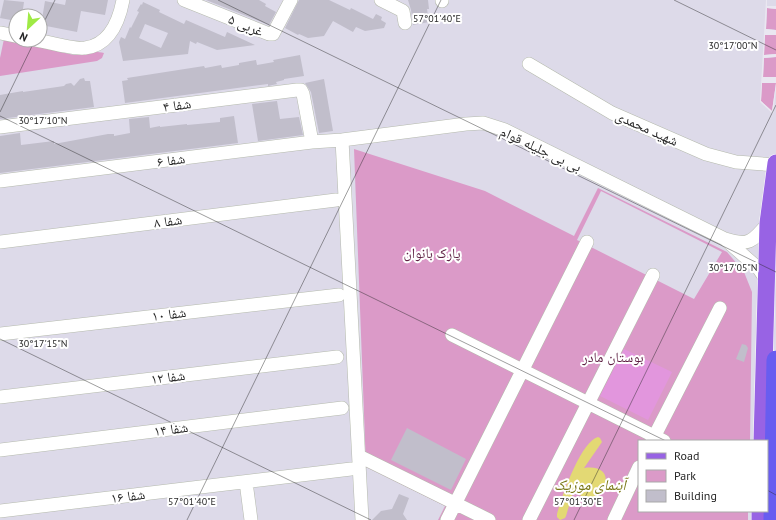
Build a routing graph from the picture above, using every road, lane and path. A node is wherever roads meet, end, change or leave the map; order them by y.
1 (123, 0) edge
2 (184, 0) edge
3 (291, 0) edge
4 (381, 0) edge
5 (405, 23) dead end
6 (48, 42) edge
7 (529, 64) dead end
8 (0, 127) edge
9 (342, 140) junction
10 (312, 142) junction
11 (776, 164) edge
12 (0, 181) edge
13 (336, 200) dead end
14 (768, 223) junction
15 (725, 239) junction
16 (0, 242) edge
17 (587, 242) dead end
18 (653, 275) dead end
19 (767, 281) junction
20 (339, 295) dead end
21 (776, 307) edge
22 (720, 308) dead end
23 (0, 334) edge
24 (452, 336) dead end
25 (337, 357) dead end
26 (776, 360) edge
27 (522, 370) junction
28 (0, 397) edge
29 (588, 403) junction
30 (342, 408) dead end
31 (657, 439) edge
32 (762, 440) edge
33 (0, 450) edge
34 (360, 456) junction
35 (350, 469) dead end
36 (638, 469) edge
37 (246, 482) junction
38 (455, 503) junction
39 (0, 511) edge
40 (251, 520) edge
41 (362, 520) edge
42 (447, 520) edge
43 (489, 520) edge
44 (529, 520) edge
45 (614, 520) edge
46 (773, 520) edge

1 - 6 street
2 - 3 street, غربی ۵
4 - 5 street
7 - 11 street, شهید محمدی
8 - 10 street, شفا ۴
9 - 10 street, شفا ۶
9 - 15 street, بی بی جلیله قوام
9 - 34 street
10 - 12 street, شفا ۶
11 - 14 main road
13 - 16 street, شفا ۸
14 - 15 street
14 - 19 main road
15 - 19 street
17 - 27 street
18 - 29 street
19 - 21 main road
19 - 32 main road
20 - 23 street, شفا ۱۰
22 - 31 street
24 - 27 street
25 - 28 street, شفا ۱۲
26 - 46 highway
27 - 29 street
27 - 38 street
29 - 31 street
29 - 44 street
30 - 33 street, شفا ۱۴
34 - 38 street
34 - 41 street
35 - 37 street, شفا ۱۶
36 - 45 street
37 - 39 street, شفا ۱۶
37 - 40 street
38 - 42 street
38 - 43 street

